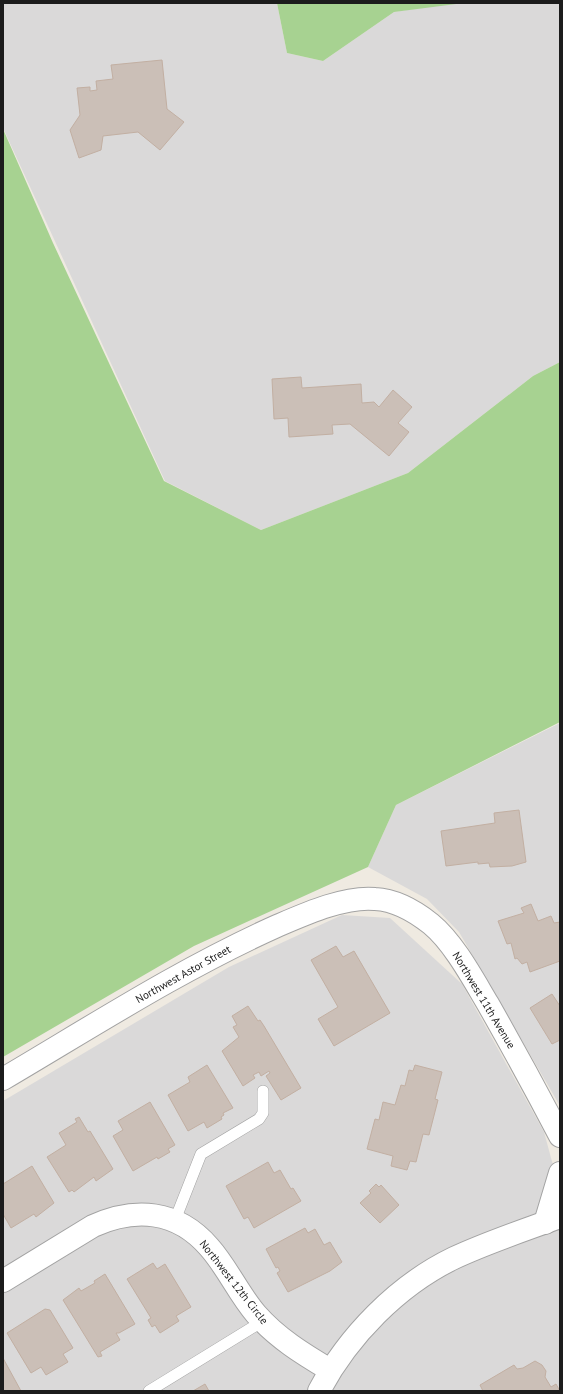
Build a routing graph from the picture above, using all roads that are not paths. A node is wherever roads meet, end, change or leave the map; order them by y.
1 (374, 899) joint
2 (3, 1079) edge
3 (263, 1091) dead end
4 (560, 1136) edge
5 (560, 1173) edge
6 (175, 1220) junction
7 (553, 1220) edge
8 (3, 1281) edge
9 (263, 1322) junction
10 (330, 1370) junction
11 (149, 1391) edge
12 (320, 1391) edge

1 - 2 street, Northwest Astor Street
1 - 4 street, Northwest 11th Avenue
3 - 6 lane
5 - 7 street
6 - 8 street, Northwest 12th Circle
6 - 9 street, Northwest 12th Circle
7 - 10 street
9 - 10 street, Northwest 12th Circle
9 - 11 lane
10 - 12 street

